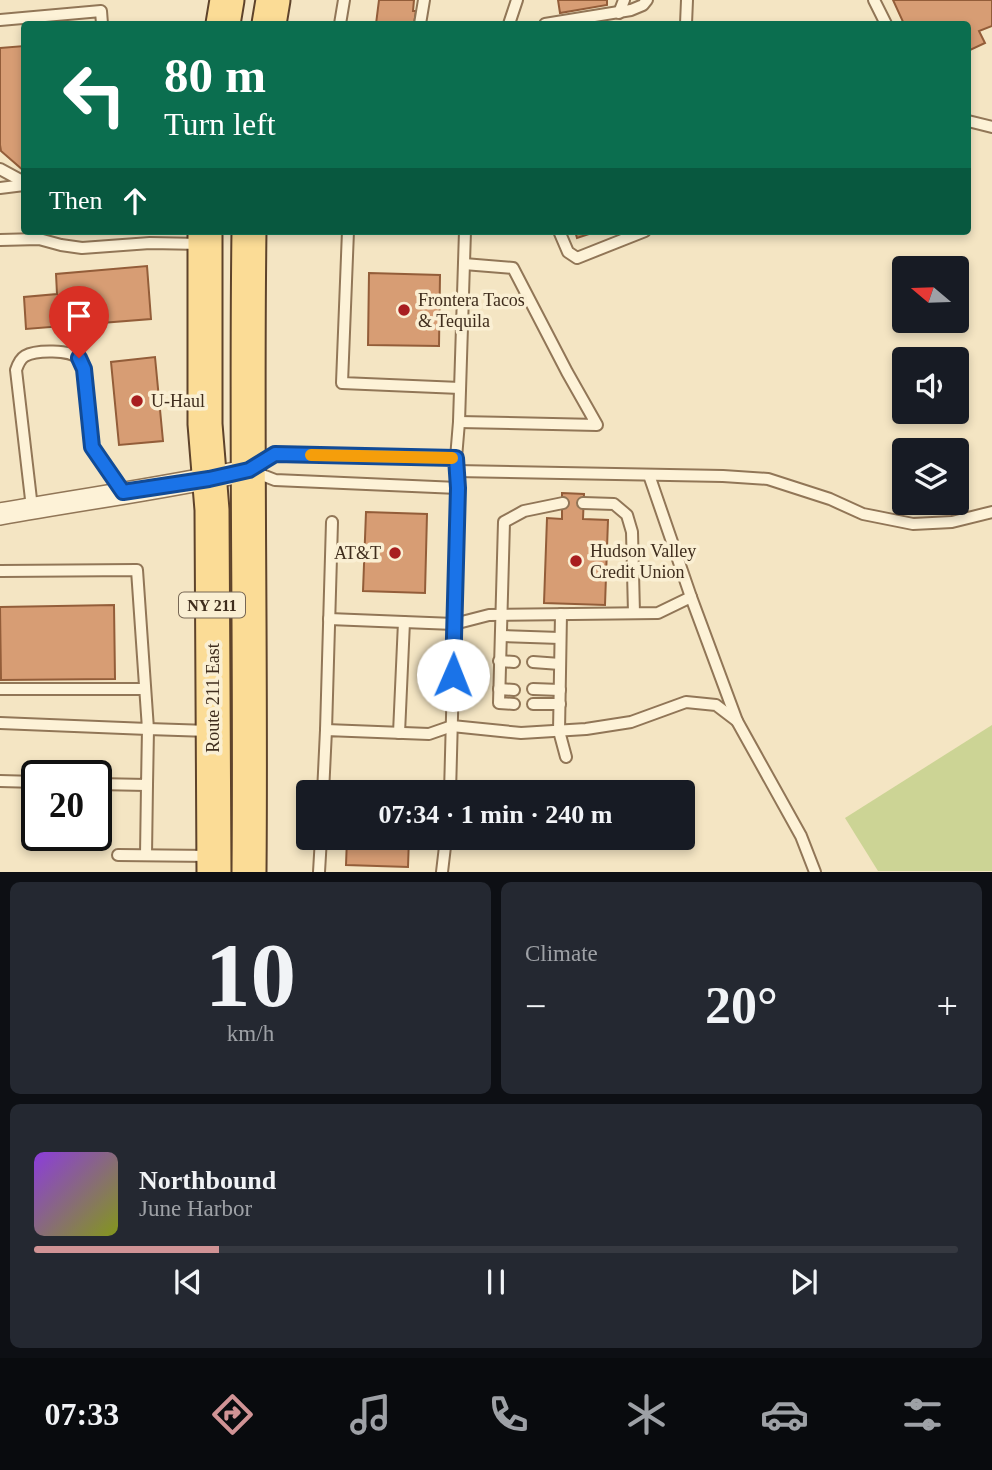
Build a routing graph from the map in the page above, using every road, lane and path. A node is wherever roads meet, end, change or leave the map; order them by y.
1 (228, 0) edge
2 (273, 0) edge
3 (344, 0) edge
4 (424, 0) edge
5 (517, 0) edge
6 (624, 0) edge
7 (687, 0) edge
8 (874, 0) edge
9 (639, 3) edge
10 (619, 13) junction
11 (0, 20) edge
12 (102, 21) edge
13 (224, 21) edge
14 (270, 21) edge
15 (342, 21) edge
16 (420, 21) edge
17 (510, 21) edge
18 (565, 21) edge
19 (686, 21) edge
20 (884, 21) edge
21 (971, 122) edge
22 (992, 127) edge
23 (0, 169) edge
24 (21, 181) edge
25 (21, 184) edge
26 (0, 188) edge
27 (249, 235) edge
28 (348, 235) edge
29 (465, 235) edge
30 (561, 235) edge
31 (635, 235) edge
32 (205, 237) edge
33 (0, 240) edge
34 (464, 264) junction
35 (460, 388) junction
36 (459, 422) junction
37 (456, 458) junction
38 (249, 470) junction
39 (456, 471) junction
40 (649, 475) junction
41 (209, 479) junction
42 (458, 488) junction
43 (123, 492) junction
44 (562, 503) dead end
45 (583, 503) dead end
46 (32, 508) junction
47 (992, 512) edge
48 (0, 514) edge
49 (332, 522) dead end
50 (0, 571) edge
51 (691, 597) junction
52 (634, 613) junction
53 (502, 614) junction
54 (561, 614) junction
55 (329, 620) junction
56 (404, 622) junction
57 (454, 624) junction
58 (501, 636) junction
59 (560, 638) junction
60 (499, 661) junction
61 (514, 662) dead end
62 (533, 663) dead end
63 (560, 664) junction
64 (0, 689) edge
65 (145, 689) junction
66 (499, 690) junction
67 (514, 690) dead end
68 (533, 690) dead end
69 (560, 690) junction
70 (514, 704) dead end
71 (533, 704) dead end
72 (559, 704) junction
73 (737, 721) junction
74 (0, 723) edge
75 (452, 726) junction
76 (148, 729) junction
77 (326, 730) junction
78 (559, 730) junction
79 (213, 732) junction
80 (400, 733) junction
81 (566, 757) dead end
82 (324, 780) edge
83 (450, 780) edge
84 (0, 782) edge
85 (21, 782) edge
86 (112, 784) edge
87 (147, 785) junction
88 (320, 850) edge
89 (445, 850) edge
90 (118, 855) dead end
91 (146, 855) junction
92 (214, 864) edge
93 (249, 872) edge
94 (319, 872) edge
95 (442, 872) edge
96 (815, 872) edge

1 - 13 main road
2 - 14 main road
3 - 15 lane
4 - 16 lane
5 - 17 lane
6 - 10 lane
7 - 19 lane
8 - 20 lane
9 - 10 lane
10 - 18 lane
11 - 12 lane
21 - 22 lane
23 - 24 lane
25 - 26 lane
27 - 38 main road, NY 211
28 - 35 lane
29 - 34 lane
30 - 31 lane
32 - 33 lane
32 - 41 main road, Route 211 East / NY 211
34 - 35 lane
34 - 36 lane
35 - 36 lane
36 - 37 lane
37 - 38 lane
37 - 39 lane
38 - 41 street
38 - 42 lane
38 - 93 main road, NY 211
39 - 40 lane
39 - 42 lane
40 - 47 lane
40 - 51 lane
41 - 43 street
41 - 79 main road, Route 211 East / NY 211
42 - 57 lane
43 - 46 street
43 - 46 lane
44 - 53 lane
45 - 52 lane
46 - 48 street
49 - 55 lane
50 - 65 lane
51 - 52 lane
51 - 73 lane
52 - 54 lane
53 - 54 lane
53 - 57 lane
53 - 58 lane
54 - 59 lane
55 - 56 lane
55 - 77 lane
56 - 57 lane
56 - 80 lane
57 - 75 lane
58 - 59 lane
58 - 60 lane
59 - 63 lane
60 - 61 lane
60 - 66 lane
62 - 63 lane
63 - 69 lane
64 - 65 lane
65 - 76 lane
66 - 67 lane
66 - 70 lane
68 - 69 lane
69 - 72 lane
71 - 72 lane
72 - 78 lane
73 - 78 lane
73 - 96 lane
74 - 76 lane
75 - 78 lane
75 - 80 lane
75 - 83 lane
76 - 79 lane
76 - 87 lane
77 - 80 lane
77 - 82 lane
78 - 81 lane
79 - 92 main road, Route 211 East / NY 211
84 - 85 lane
86 - 87 lane
87 - 91 lane
88 - 94 lane
89 - 95 lane
90 - 91 lane
91 - 92 lane

